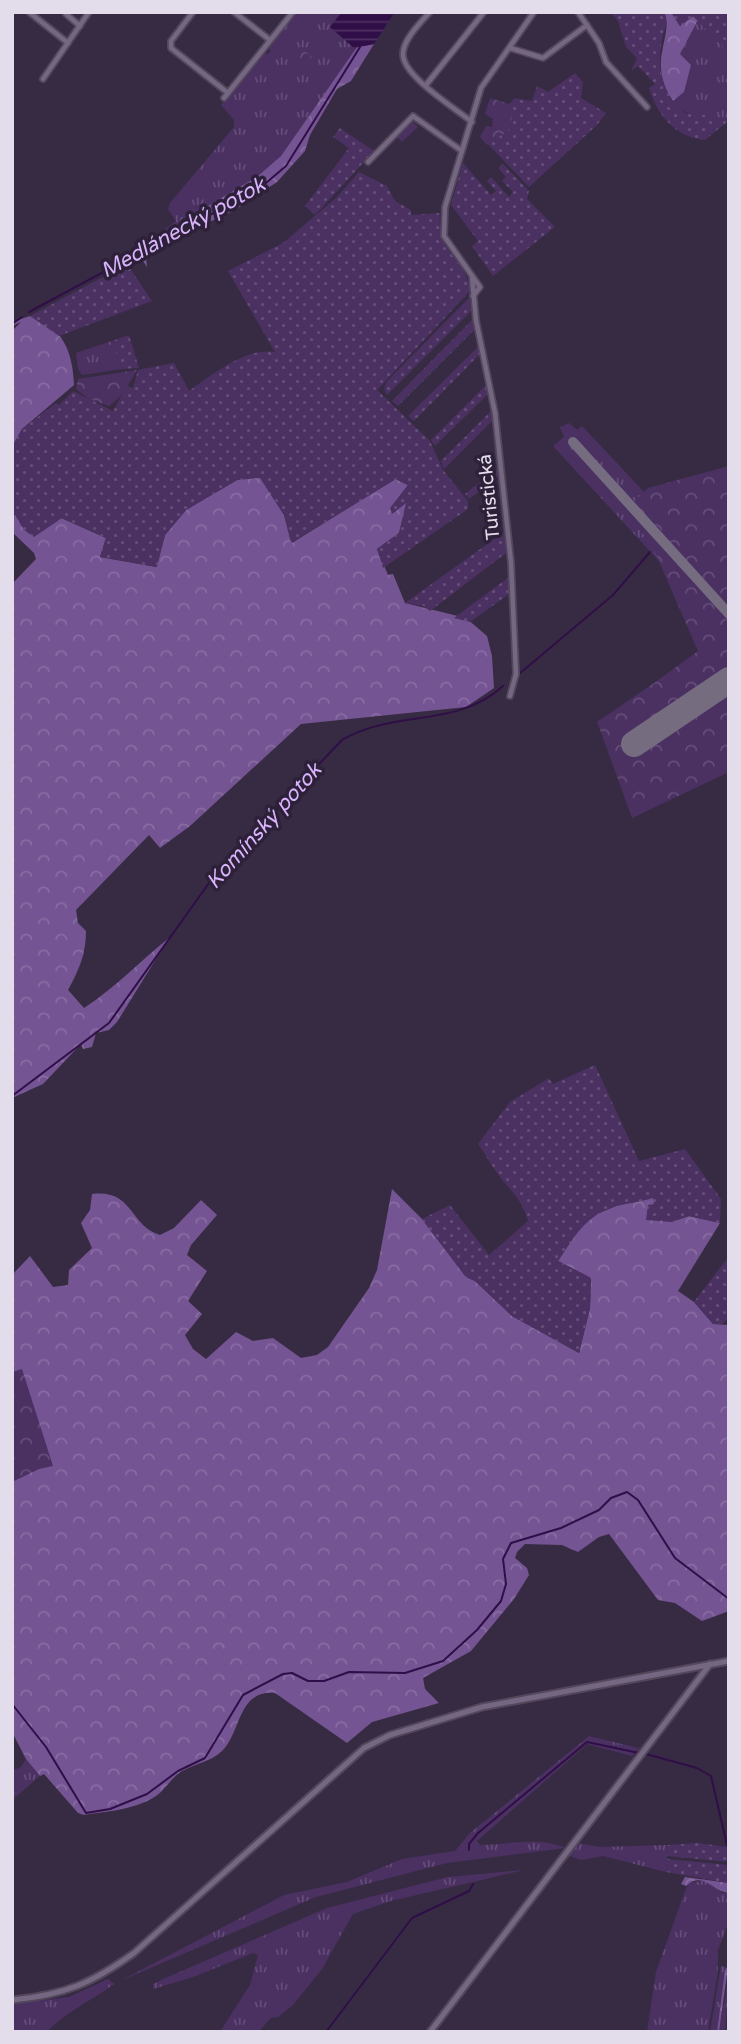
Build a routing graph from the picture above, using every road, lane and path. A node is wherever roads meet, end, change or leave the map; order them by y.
1 (89, 12) edge
2 (193, 12) edge
3 (234, 12) edge
4 (293, 12) edge
5 (430, 12) edge
6 (484, 12) edge
7 (534, 12) edge
8 (578, 12) edge
9 (31, 13) edge
10 (66, 14) dead end
11 (587, 25) junction
12 (80, 26) junction
13 (270, 40) junction
14 (68, 43) junction
15 (510, 48) junction
16 (43, 79) dead end
17 (426, 85) junction
18 (229, 93) junction
19 (224, 98) dead end
20 (647, 107) dead end
21 (471, 122) junction
22 (462, 151) junction
23 (368, 162) dead end
24 (510, 696) dead end
25 (729, 1661) edge
26 (710, 1664) junction
27 (12, 2000) edge
28 (430, 2032) edge

1 - 12 street
2 - 18 street
3 - 13 street
4 - 13 street
5 - 17 street
6 - 17 street
7 - 15 street, Turistická
8 - 11 street
9 - 14 street
10 - 12 street
11 - 15 street
11 - 20 street
12 - 14 street
13 - 18 street
14 - 16 street
15 - 21 street, Turistická
17 - 21 street
18 - 19 street
21 - 22 street, Turistická
22 - 23 street
22 - 24 street, Turistická
25 - 26 street
26 - 27 street
26 - 28 street

